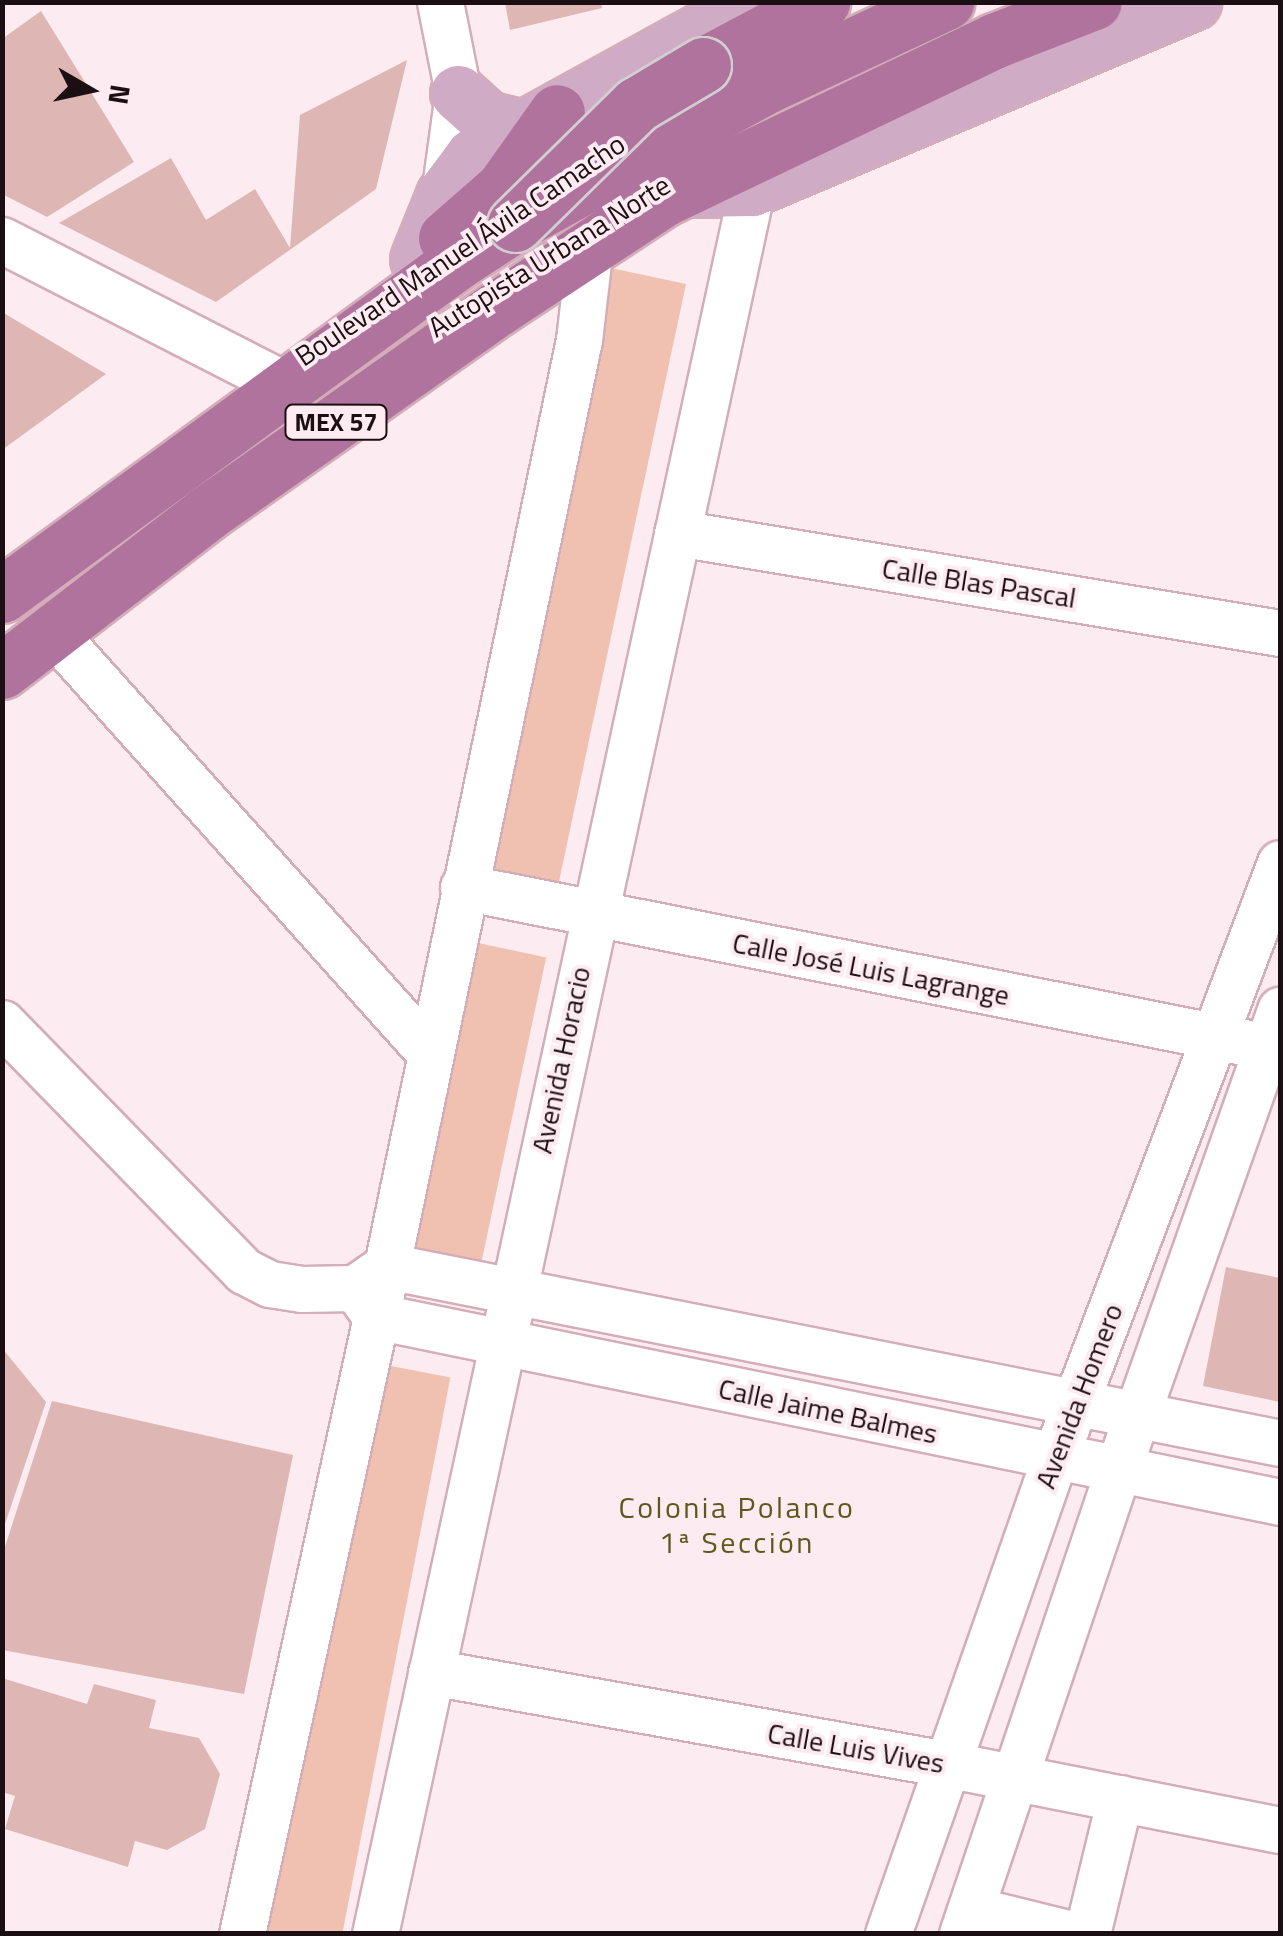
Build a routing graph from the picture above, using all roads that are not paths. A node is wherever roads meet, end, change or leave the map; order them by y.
1 (440, 2) edge
2 (822, 2) edge
3 (895, 2) edge
4 (946, 2) edge
5 (1034, 2) edge
6 (1094, 2) edge
7 (1193, 2) edge
8 (725, 9) edge
9 (458, 93) junction
10 (540, 120) junction
11 (752, 188) junction
12 (680, 189) junction
13 (444, 195) junction
14 (516, 224) junction
15 (2, 240) edge
16 (590, 246) junction
17 (403, 274) junction
18 (270, 377) junction
19 (677, 533) junction
20 (2, 574) edge
21 (2, 595) edge
22 (1280, 633) edge
23 (27, 636) edge
24 (2, 671) edge
25 (1280, 863) edge
26 (463, 887) junction
27 (593, 913) junction
28 (2, 1023) edge
29 (1277, 1035) edge
30 (1216, 1038) junction
31 (430, 1053) junction
32 (372, 1290) junction
33 (512, 1292) junction
34 (501, 1344) junction
35 (1076, 1402) junction
36 (1137, 1414) junction
37 (1280, 1444) edge
38 (1055, 1458) junction
39 (1118, 1467) junction
40 (1280, 1502) edge
41 (430, 1672) junction
42 (946, 1764) junction
43 (1016, 1777) junction
44 (1120, 1798) junction
45 (1280, 1830) edge
46 (967, 1921) edge
47 (242, 1934) edge
48 (376, 1934) edge
49 (888, 1934) edge
50 (1072, 1934) edge
51 (1087, 1934) edge

1 - 9 street
2 - 14 highway, bridge
3 - 17 highway, Boulevard Manuel Ávila Camacho / MEX 57
4 - 14 highway, Autopista Urbana Norte, bridge
5 - 23 highway, Autopista Urbana Norte
6 - 12 highway, MEX 57
7 - 11 main road
8 - 10 main road, Boulevard Manuel Ávila Camacho
9 - 10 main road
9 - 13 street
10 - 13 main road, Boulevard Manuel Ávila Camacho
10 - 17 highway
11 - 12 main road
11 - 19 street, Avenida Horacio
12 - 16 highway, MEX 57
13 - 17 main road, Boulevard Manuel Ávila Camacho
14 - 21 highway, Autopista Urbana Norte
15 - 18 street
16 - 23 highway, MEX 57
16 - 26 street
17 - 18 highway, Boulevard Manuel Ávila Camacho / MEX 57
18 - 20 highway, Boulevard Manuel Ávila Camacho / MEX 57
19 - 22 street, Calle Blas Pascal
19 - 27 street, Avenida Horacio
23 - 24 highway, MEX 57
23 - 31 street
25 - 30 street, Avenida Homero
26 - 27 street, Calle José Luis Lagrange
26 - 31 street
27 - 30 street, Calle José Luis Lagrange
27 - 33 street, Avenida Horacio
28 - 32 street
29 - 30 street, Calle José Luis Lagrange
29 - 36 street
30 - 35 street, Avenida Homero
31 - 32 street
32 - 33 street, Calle Jaime Balmes
32 - 34 street, Calle Jaime Balmes
32 - 47 street
33 - 34 street, Avenida Horacio
33 - 35 street, Calle Jaime Balmes
34 - 38 street, Calle Jaime Balmes
34 - 41 street, Avenida Horacio
35 - 36 street, Calle Jaime Balmes
35 - 38 street, Avenida Homero
36 - 37 street, Calle Jaime Balmes
36 - 39 street
38 - 39 street, Calle Jaime Balmes
38 - 42 street, Avenida Homero
39 - 40 street, Calle Jaime Balmes
39 - 43 street
41 - 42 street, Calle Luis Vives
41 - 48 street, Avenida Horacio
42 - 43 street, Calle Luis Vives
42 - 49 street, Avenida Homero
43 - 44 street, Calle Luis Vives
43 - 46 street
44 - 45 street, Calle Luis Vives
44 - 51 street
46 - 50 street

